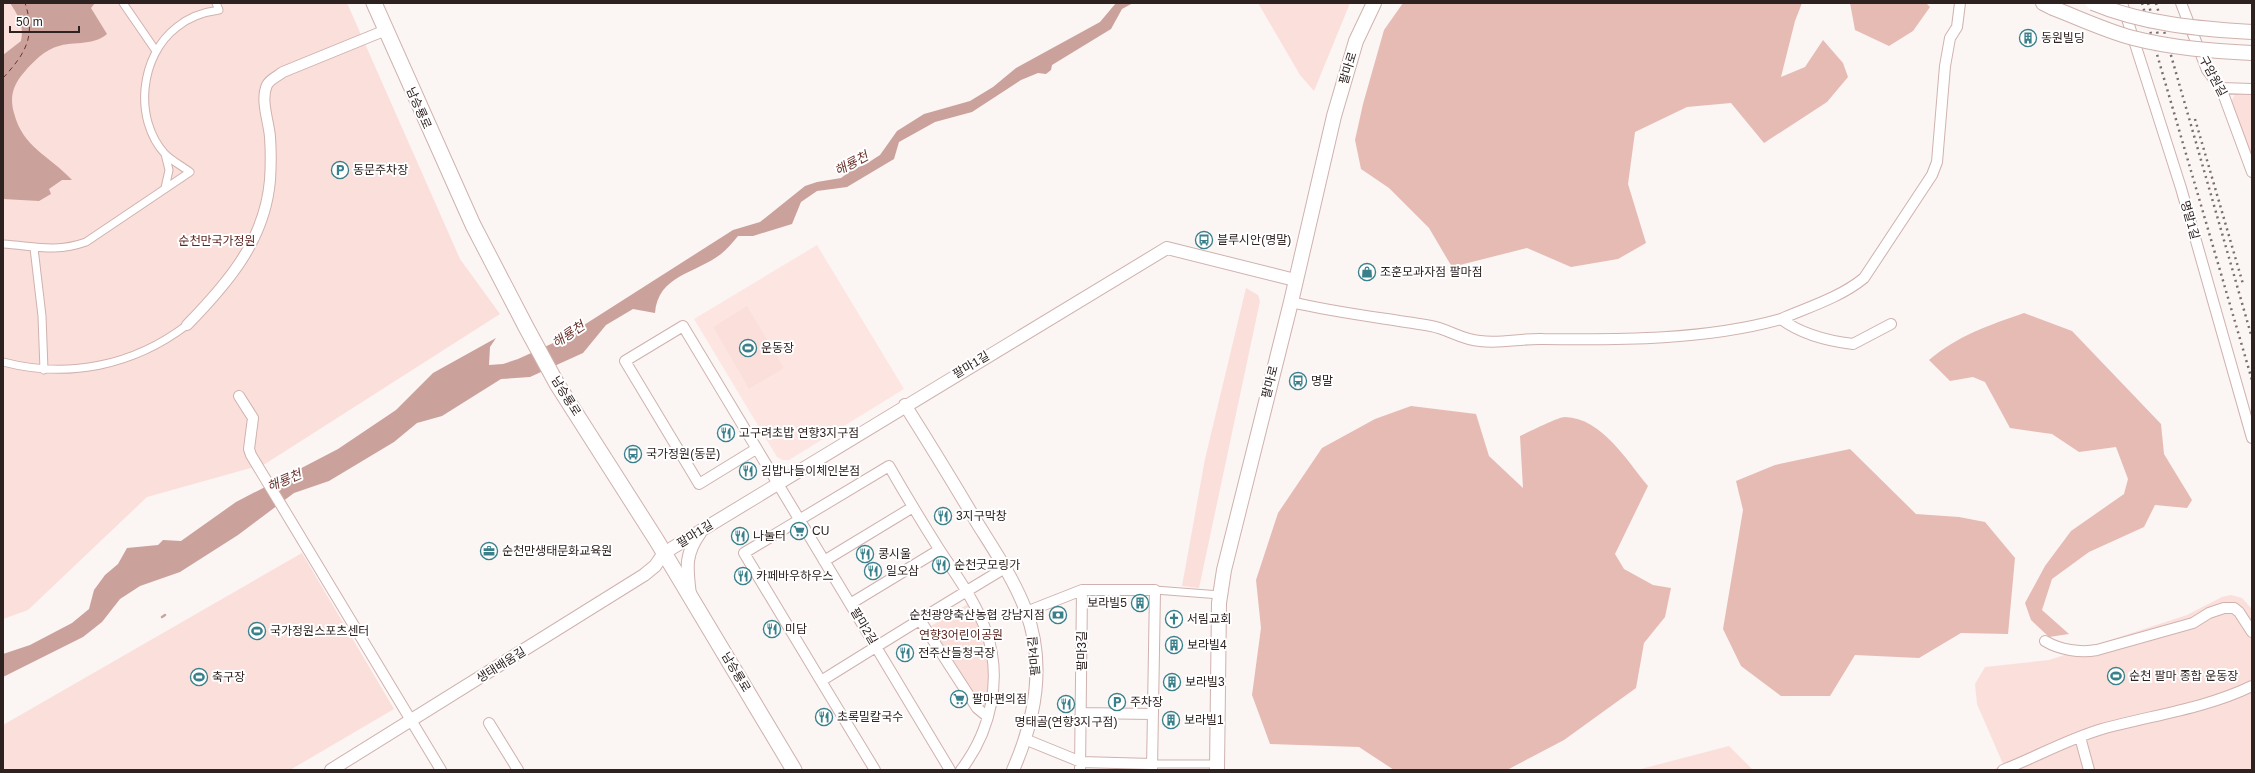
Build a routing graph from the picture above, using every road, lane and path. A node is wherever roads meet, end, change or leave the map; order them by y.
1 (123, 3) edge
2 (216, 3) edge
3 (374, 3) edge
4 (1374, 3) edge
5 (1960, 3) edge
6 (2093, 3) edge
7 (2122, 3) edge
8 (2181, 3) edge
9 (2048, 5) edge
10 (386, 30) junction
11 (2252, 32) edge
12 (156, 51) junction
13 (2252, 53) edge
14 (2222, 88) junction
15 (2252, 89) edge
16 (165, 154) junction
17 (2252, 172) edge
18 (165, 188) junction
19 (3, 244) edge
20 (34, 248) junction
21 (1295, 280) junction
22 (1291, 302) junction
23 (1781, 319) junction
24 (1891, 324) dead end
25 (187, 325) joint
26 (3, 362) edge
27 (44, 370) junction
28 (239, 396) dead end
29 (905, 405) junction
30 (2252, 438) edge
31 (756, 449) junction
32 (777, 483) junction
33 (913, 508) junction
34 (799, 520) junction
35 (704, 528) junction
36 (940, 550) junction
37 (664, 553) junction
38 (824, 561) junction
39 (1005, 568) junction
40 (1082, 590) junction
41 (1155, 590) junction
42 (966, 592) junction
43 (1220, 595) junction
44 (690, 596) junction
45 (850, 604) junction
46 (1026, 612) junction
47 (920, 620) junction
48 (2252, 632) edge
49 (2045, 641) dead end
50 (876, 646) junction
51 (821, 681) junction
52 (2252, 686) edge
53 (1081, 713) junction
54 (1153, 714) junction
55 (988, 717) junction
56 (412, 721) junction
57 (490, 723) dead end
58 (2080, 737) junction
59 (1026, 740) junction
60 (1080, 766) edge
61 (1152, 767) edge
62 (1217, 767) edge
63 (331, 770) edge
64 (441, 770) edge
65 (518, 770) edge
66 (794, 770) edge
67 (875, 770) edge
68 (950, 770) edge
69 (961, 770) edge
70 (1013, 770) edge
71 (2003, 770) edge
72 (2089, 770) edge

1 - 12 street
2 - 12 street
3 - 10 main road, 남승룡로
4 - 21 main road, 팔마로
5 - 23 street
6 - 11 main road, bridge
7 - 30 street, 명말1길
8 - 14 street, 구암원길
9 - 13 main road, bridge
10 - 25 street
10 - 37 main road, 남승룡로
12 - 16 street
14 - 15 street
14 - 17 street, 구암원길
16 - 18 street
16 - 18 street
18 - 20 street
19 - 20 street
20 - 27 street
21 - 22 main road, 팔마로
21 - 29 street, 팔마1길
22 - 23 street
22 - 43 main road, 팔마로
23 - 24 street
25 - 27 street
26 - 27 street
28 - 56 street
29 - 32 street, 팔마1길
29 - 39 street, 팔마4길
31 - 31 street, 팔마2길
31 - 32 street, 팔마2길
32 - 34 street, 팔마2길
32 - 35 street, 팔마1길
33 - 34 street
33 - 36 street
33 - 38 street
34 - 38 street, 팔마2길
34 - 51 street
35 - 37 street, 팔마1길
35 - 44 street
36 - 42 street
36 - 45 street
37 - 44 main road, 남승룡로
37 - 56 street, 생태배움길
38 - 45 street, 팔마2길
39 - 42 street
39 - 46 street, 팔마4길
40 - 41 street
40 - 46 street
40 - 53 street, 팔마3길
41 - 43 street
41 - 54 street
42 - 47 street
42 - 55 street
43 - 62 main road, 팔마로
44 - 66 main road, 남승룡로
45 - 50 street, 팔마2길
46 - 59 street, 팔마4길
47 - 50 street
47 - 55 street
48 - 49 street
50 - 51 street
50 - 68 street, 팔마2길
51 - 67 street
52 - 58 street
53 - 54 street
53 - 60 street, 팔마3길
54 - 61 street
55 - 69 street
56 - 63 street, 생태배움길
56 - 64 street
57 - 65 street
58 - 71 street
58 - 72 street
59 - 60 street
59 - 70 street, 팔마4길
60 - 61 street
61 - 62 street

